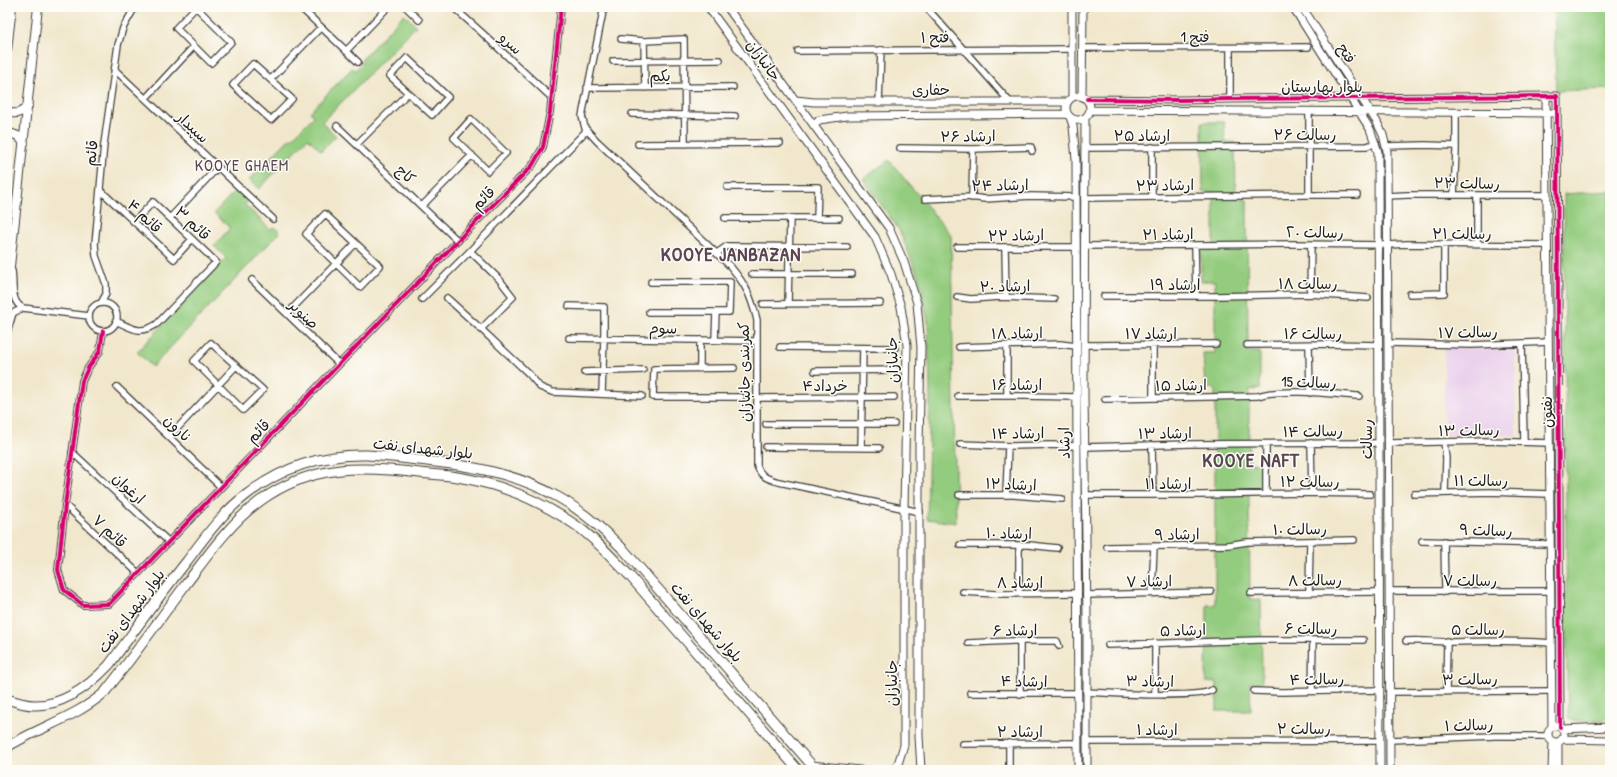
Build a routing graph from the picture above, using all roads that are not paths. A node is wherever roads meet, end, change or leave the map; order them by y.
1 (12, 7) edge
2 (38, 7) edge
3 (135, 7) edge
4 (196, 7) edge
5 (300, 7) edge
6 (388, 7) edge
7 (406, 7) edge
8 (453, 7) edge
9 (562, 7) edge
10 (604, 7) edge
11 (708, 7) edge
12 (727, 7) edge
13 (926, 7) edge
14 (1072, 7) edge
15 (1083, 7) edge
16 (1293, 7) edge
17 (1302, 7) edge
18 (419, 20) dead end
19 (321, 28) junction
20 (621, 39) dead end
21 (644, 41) junction
22 (194, 46) junction
23 (1308, 47) dead end
24 (1083, 48) junction
25 (1230, 48) junction
26 (963, 49) junction
27 (1072, 49) junction
28 (7, 50) edge
29 (881, 50) junction
30 (346, 51) junction
31 (798, 51) dead end
32 (686, 60) junction
33 (720, 60) dead end
34 (613, 61) dead end
35 (646, 61) junction
36 (358, 62) dead end
37 (114, 69) junction
38 (271, 79) junction
39 (686, 87) junction
40 (733, 87) dead end
41 (587, 88) junction
42 (645, 88) junction
43 (408, 93) junction
44 (1557, 96) joint
45 (551, 97) junction
46 (1546, 97) junction
47 (146, 98) junction
48 (1084, 98) junction
49 (1230, 98) junction
50 (1350, 98) junction
51 (1361, 98) junction
52 (1070, 99) junction
53 (796, 100) junction
54 (1009, 101) junction
55 (879, 102) junction
56 (28, 106) junction
57 (1090, 110) junction
58 (7, 112) edge
59 (1308, 112) junction
60 (1359, 112) junction
61 (1370, 112) junction
62 (1456, 112) junction
63 (1545, 112) junction
64 (1557, 113) junction
65 (632, 114) dead end
66 (685, 115) junction
67 (735, 116) dead end
68 (1068, 116) junction
69 (1085, 118) junction
70 (337, 126) dead end
71 (814, 126) junction
72 (587, 130) junction
73 (7, 132) edge
74 (24, 143) junction
75 (780, 143) dead end
76 (1376, 143) junction
77 (357, 144) junction
78 (638, 144) dead end
79 (685, 144) junction
80 (1309, 146) junction
81 (1386, 146) junction
82 (1456, 146) junction
83 (1152, 147) junction
84 (1201, 147) joint
85 (900, 148) dead end
86 (1084, 148) junction
87 (973, 149) junction
88 (1032, 151) dead end
89 (472, 155) junction
90 (218, 167) junction
91 (857, 185) junction
92 (727, 187) dead end
93 (100, 190) junction
94 (845, 194) junction
95 (1454, 194) junction
96 (1310, 195) junction
97 (1357, 195) dead end
98 (1477, 195) junction
99 (1546, 195) junction
100 (1387, 196) junction
101 (1152, 197) junction
102 (972, 198) junction
103 (1075, 198) junction
104 (1084, 198) junction
105 (925, 199) dead end
106 (422, 206) junction
107 (170, 218) junction
108 (273, 218) dead end
109 (725, 218) dead end
110 (790, 218) junction
111 (817, 218) junction
112 (839, 218) dead end
113 (134, 222) junction
114 (192, 239) junction
115 (458, 241) junction
116 (356, 243) junction
117 (1252, 244) joint
118 (1311, 244) junction
119 (1444, 244) junction
120 (1378, 245) junction
121 (1388, 245) junction
122 (1477, 245) junction
123 (1547, 245) junction
124 (789, 246) junction
125 (1084, 246) junction
126 (1195, 246) junction
127 (847, 247) dead end
128 (958, 247) dead end
129 (1005, 247) junction
130 (1075, 247) junction
131 (470, 251) junction
132 (716, 254) junction
133 (11, 263) junction
134 (336, 264) junction
135 (752, 274) dead end
136 (789, 274) junction
137 (852, 274) dead end
138 (252, 280) dead end
139 (651, 282) dead end
140 (7, 294) edge
141 (1310, 294) junction
142 (1410, 294) dead end
143 (1104, 296) dead end
144 (1196, 296) junction
145 (1247, 296) joint
146 (957, 297) dead end
147 (1006, 297) junction
148 (422, 298) dead end
149 (446, 298) dead end
150 (1368, 298) dead end
151 (1054, 299) dead end
152 (101, 303) junction
153 (788, 303) junction
154 (880, 303) dead end
155 (763, 304) dead end
156 (569, 306) dead end
157 (23, 308) junction
158 (649, 312) dead end
159 (716, 312) junction
160 (287, 314) junction
161 (89, 316) junction
162 (116, 321) junction
163 (481, 329) junction
164 (1379, 329) junction
165 (1388, 329) junction
166 (103, 331) junction
167 (7, 332) edge
168 (569, 338) dead end
169 (604, 339) junction
170 (700, 340) junction
171 (715, 340) junction
172 (757, 341) junction
173 (1548, 342) junction
174 (1522, 343) junction
175 (1153, 344) junction
176 (1216, 344) dead end
177 (1388, 344) junction
178 (1085, 345) junction
179 (1247, 345) dead end
180 (1309, 345) junction
181 (1379, 345) junction
182 (1007, 346) junction
183 (1076, 346) junction
184 (780, 347) dead end
185 (959, 347) dead end
186 (863, 348) junction
187 (894, 348) dead end
188 (339, 364) junction
189 (236, 366) junction
190 (734, 368) dead end
191 (700, 369) junction
192 (643, 370) dead end
193 (862, 370) junction
194 (896, 370) dead end
195 (603, 371) junction
196 (815, 371) dead end
197 (584, 372) dead end
198 (1076, 372) junction
199 (1085, 373) junction
200 (219, 386) junction
201 (117, 387) dead end
202 (602, 393) junction
203 (1310, 393) junction
204 (642, 396) dead end
205 (958, 396) dead end
206 (1007, 396) junction
207 (1258, 396) joint
208 (1359, 396) dead end
209 (1548, 396) junction
210 (1558, 396) junction
211 (742, 397) dead end
212 (862, 397) junction
213 (894, 397) dead end
214 (1076, 397) junction
215 (757, 398) junction
216 (1152, 398) junction
217 (1105, 399) dead end
218 (766, 424) dead end
219 (861, 424) junction
220 (894, 424) dead end
221 (170, 437) junction
222 (1444, 442) junction
223 (1524, 442) junction
224 (1311, 443) junction
225 (1379, 443) junction
226 (1389, 443) junction
227 (1549, 443) junction
228 (960, 444) dead end
229 (1246, 444) joint
230 (1266, 444) junction
231 (1152, 445) junction
232 (1008, 446) junction
233 (1077, 446) junction
234 (766, 447) dead end
235 (1085, 447) junction
236 (861, 448) junction
237 (879, 448) dead end
238 (72, 452) junction
239 (1077, 470) junction
240 (1085, 470) junction
241 (221, 487) junction
242 (1251, 493) joint
243 (1266, 493) junction
244 (1312, 493) junction
245 (1445, 493) junction
246 (1370, 494) dead end
247 (1414, 494) dead end
248 (1549, 494) junction
249 (959, 495) dead end
250 (1006, 495) junction
251 (1085, 495) junction
252 (1153, 495) junction
253 (1062, 499) dead end
254 (65, 505) junction
255 (904, 509) junction
256 (920, 512) junction
257 (1354, 540) dead end
258 (1310, 541) junction
259 (1422, 541) dead end
260 (1444, 541) junction
261 (169, 542) junction
262 (1247, 542) joint
263 (1550, 544) junction
264 (960, 545) dead end
265 (1019, 545) junction
266 (1154, 546) junction
267 (1107, 547) dead end
268 (1057, 548) dead end
269 (1550, 566) junction
270 (1559, 567) junction
271 (1077, 568) junction
272 (1086, 568) junction
273 (138, 574) junction
274 (1389, 591) junction
275 (1550, 591) junction
276 (963, 592) dead end
277 (1211, 592) dead end
278 (1309, 592) junction
279 (1379, 592) junction
280 (1445, 592) junction
281 (1019, 593) junction
282 (1077, 593) junction
283 (1152, 593) junction
284 (1251, 593) dead end
285 (1086, 595) junction
286 (1260, 640) joint
287 (1313, 640) junction
288 (1363, 640) dead end
289 (1020, 641) junction
290 (1406, 641) dead end
291 (1447, 641) junction
292 (968, 643) dead end
293 (1155, 643) junction
294 (1551, 643) junction
295 (1108, 645) dead end
296 (1058, 646) dead end
297 (1380, 665) junction
298 (1390, 666) junction
299 (1077, 669) junction
300 (1087, 669) junction
301 (1212, 690) dead end
302 (1380, 690) junction
303 (1254, 691) dead end
304 (1312, 691) junction
305 (1551, 691) junction
306 (1086, 692) junction
307 (1390, 692) junction
308 (1446, 692) junction
309 (970, 693) dead end
310 (1077, 693) junction
311 (1020, 694) junction
312 (1155, 694) junction
313 (7, 699) edge
314 (1552, 727) junction
315 (1610, 727) edge
316 (1561, 728) junction
317 (1555, 739) junction
318 (1228, 740) joint
319 (1390, 740) junction
320 (1610, 740) edge
321 (1380, 741) junction
322 (1087, 742) junction
323 (1009, 743) junction
324 (1077, 743) junction
325 (963, 744) dead end
326 (7, 747) edge
327 (814, 767) edge
328 (897, 767) edge
329 (798, 770) edge
330 (860, 770) edge
331 (889, 770) edge
332 (921, 770) edge
333 (1009, 770) edge
334 (1078, 770) edge
335 (1087, 770) edge
336 (1380, 770) edge
337 (1390, 770) edge
338 (1552, 770) edge
339 (1558, 770) edge

1 - 28 main road
2 - 56 main road
3 - 37 street, قائم
4 - 22 street
4 - 22 street
5 - 19 street
6 - 30 street
7 - 18 street
8 - 45 street, سرو
9 - 45 street, قائم
10 - 41 street
11 - 94 street, جانبازان
12 - 53 street, جانبازان
13 - 26 street
14 - 27 street
15 - 24 street
16 - 50 street, فتح
17 - 51 street, فتح
19 - 30 street
19 - 38 street
20 - 21 street
21 - 32 street
21 - 35 street
22 - 47 street
23 - 25 street, فتح 1
24 - 25 street, فتح 1
24 - 48 street
25 - 49 street
26 - 27 street, فتح ۱
26 - 29 street, فتح ۱
26 - 54 street
27 - 52 street
29 - 31 street, فتح ۱
29 - 55 street
30 - 36 street
32 - 33 street
32 - 35 street
32 - 39 street
34 - 35 street
35 - 42 street
37 - 47 street, سپیدار
37 - 93 street, قائم
38 - 38 street
39 - 40 street, یکم
39 - 42 street, یکم
39 - 66 street
41 - 42 street, یکم
41 - 72 street
43 - 43 street
43 - 77 street
44 - 46 street, بلوار بهارستان
44 - 64 street, نفتون
45 - 115 street, قائم
46 - 51 street, بلوار بهارستان
46 - 63 street, نفتون
47 - 90 street, سپیدار
48 - 49 street, بلوار بهارستان
48 - 52 street
48 - 57 street
49 - 50 street, بلوار بهارستان
50 - 51 street, بلوار بهارستان
50 - 60 street, فتح
51 - 61 street, فتح
52 - 54 street, حفاری
52 - 68 street
53 - 55 street, حفاری
53 - 71 street, جانبازان
54 - 55 street, حفاری
56 - 58 main road
56 - 74 main road
57 - 59 street, بلوار بهارستان
57 - 69 street
59 - 60 street, بلوار بهارستان
59 - 80 street
60 - 61 street, بلوار بهارستان
60 - 76 street, رسالت
61 - 62 street, بلوار بهارستان
61 - 81 street, رسالت
62 - 63 street, بلوار بهارستان
62 - 82 street
63 - 64 street, بلوار بهارستان
63 - 99 street, نفتون
64 - 210 street, نفتون
65 - 66 street
66 - 67 street
66 - 79 street
68 - 69 street
68 - 71 street, حفاری
68 - 103 street, ارشاد
69 - 86 street, ارشاد
70 - 77 street, کاج
71 - 91 street, جانبازان
72 - 131 street
72 - 132 street, کمربندی جانبازان
73 - 74 main road
74 - 133 main road
75 - 79 street
76 - 80 street, رسالت ۲۶
76 - 120 street, رسالت
77 - 106 street, کاج
78 - 79 street
80 - 84 street, رسالت ۲۶
80 - 96 street
81 - 82 street
81 - 100 street, رسالت
82 - 95 street
83 - 84 street, ارشاد ۲۵
83 - 86 street, ارشاد ۲۵
83 - 101 street
85 - 87 street, ارشاد ۲۶
86 - 104 street, ارشاد
87 - 88 street, ارشاد ۲۶
87 - 102 street
89 - 89 street
89 - 106 street
90 - 107 street
90 - 108 street, سپیدار
91 - 94 street
91 - 256 street, جانبازان
92 - 111 street
93 - 113 street, قائم ۴
93 - 152 street, قائم
94 - 255 street, جانبازان
95 - 98 street, رسالت ۲۳
95 - 100 street, رسالت ۲۳
96 - 97 street, ارشاد ۲۳
96 - 101 street, ارشاد ۲۳
98 - 99 street, رسالت ۲۳
98 - 122 street
99 - 123 street, نفتون
100 - 121 street, رسالت
101 - 104 street, ارشاد ۲۳
102 - 103 street, ارشاد ۲۴
102 - 105 street, ارشاد ۲۴
103 - 104 street
103 - 130 street, ارشاد
104 - 125 street, ارشاد
106 - 115 street, کاج
107 - 113 street, قائم ۳
107 - 114 street, قائم ۳
109 - 110 street
110 - 111 street
110 - 124 street
111 - 112 street
113 - 114 street, قائم ۴
114 - 162 street, قائم ۳
115 - 188 street, قائم
116 - 134 street
116 - 134 street
116 - 134 street
117 - 118 street, رسالت ٢٠
117 - 126 street, ارشاد ۲۱
118 - 120 street, رسالت ٢٠
118 - 141 street
119 - 121 street, رسالت ۲۱
119 - 122 street, رسالت ۲۱
119 - 142 street
120 - 121 street, رسالت ۲۱
120 - 164 street, رسالت
121 - 165 street, رسالت
122 - 123 street, رسالت ۲۱
123 - 173 street, نفتون
124 - 127 street
124 - 132 street
124 - 136 street
125 - 126 street, ارشاد ۲۱
125 - 178 street, ارشاد
126 - 144 street
128 - 129 street, ارشاد ۲۲
129 - 130 street, ارشاد ۲۲
129 - 147 street
130 - 183 street, ارشاد
131 - 148 street
131 - 163 street
132 - 172 street, کمربندی جانبازان
133 - 140 main road
133 - 157 street
134 - 160 street
135 - 136 street
136 - 137 street
136 - 153 street
138 - 160 street, صنوبر
139 - 159 street
141 - 145 street, رسالت ۱۸
141 - 150 street, رسالت ۱۸
143 - 144 street, ارشاد ۱۹
144 - 145 street, ارشاد ۱۹
146 - 147 street, ارشاد ۲۰
147 - 151 street, ارشاد ۲۰
149 - 163 street
152 - 161 street
152 - 162 street
153 - 154 street
153 - 155 street
156 - 169 street
157 - 161 street
157 - 167 street
158 - 159 street
159 - 171 street
160 - 188 street, صنوبر
161 - 166 street
162 - 166 street
163 - 202 street
164 - 165 street
164 - 181 street, رسالت
165 - 177 street, رسالت
166 - 238 street, قائم
168 - 169 street, سوم
169 - 170 street, سوم
169 - 195 street
170 - 171 street, سوم
170 - 191 street
171 - 172 street, سوم
172 - 215 street, کمربندی جانبازان
173 - 174 street, رسالت ۱۷
173 - 209 street, نفتون
174 - 177 street, رسالت ۱۷
174 - 223 street
175 - 176 street, ارشاد ۱۷
175 - 178 street, ارشاد ۱۷
175 - 216 street
177 - 226 street, رسالت
178 - 199 street, ارشاد
179 - 180 street, رسالت ۱۶
180 - 181 street, رسالت ۱۶
180 - 203 street
181 - 225 street, رسالت
182 - 183 street, ارشاد ۱۸
182 - 185 street, ارشاد ۱۸
182 - 206 street
183 - 198 street, ارشاد
184 - 186 street
186 - 187 street
186 - 193 street
188 - 241 street, قائم
189 - 200 street
189 - 200 street
189 - 200 street
190 - 191 street
191 - 211 street
192 - 195 street
193 - 194 street
193 - 196 street
193 - 212 street
195 - 197 street
195 - 202 street
198 - 199 street
198 - 214 street, ارشاد
199 - 235 street, ارشاد
200 - 221 street
201 - 221 street, نارون
202 - 204 street
203 - 207 street, رسالت 15
203 - 208 street, رسالت 15
205 - 206 street, ارشاد ۱۶
206 - 214 street, ارشاد ۱۶
207 - 216 street, ارشاد ۱۵
209 - 210 street
209 - 227 street, نفتون
210 - 270 street, نفتون
212 - 213 street, خرداد۴
212 - 215 street, خرداد۴
212 - 219 street
214 - 233 street, ارشاد
215 - 255 street, کمربندی جانبازان
216 - 217 street, ارشاد ۱۵
218 - 219 street
219 - 220 street
219 - 236 street
221 - 241 street, نارون
222 - 223 street, رسالت ۱۳
222 - 226 street, رسالت ۱۳
222 - 245 street
223 - 227 street, رسالت ۱۳
224 - 225 street, رسالت ۱۴
224 - 230 street, رسالت ۱۴
224 - 244 street
225 - 226 street
225 - 279 street, رسالت
226 - 274 street, رسالت
227 - 248 street, نفتون
228 - 232 street, ارشاد ۱۴
229 - 230 street, رسالت ۱۴
229 - 231 street, ارشاد ۱۳
230 - 243 street
231 - 235 street, ارشاد ۱۳
231 - 252 street
232 - 233 street, ارشاد ۱۴
232 - 250 street
233 - 239 street, ارشاد
234 - 236 street
235 - 240 street, ارشاد
236 - 237 street
238 - 254 street, قائم
238 - 261 street, ارغوان
239 - 240 street
239 - 271 street, ارشاد
240 - 251 street, ارشاد
241 - 261 street, قائم
242 - 243 street, رسالت ۱۲
242 - 252 street, ارشاد ۱۱
243 - 244 street, رسالت ۱۲
244 - 246 street, رسالت ۱۲
245 - 247 street, رسالت ۱۱
245 - 248 street, رسالت ۱۱
248 - 263 street, نفتون
249 - 250 street, ارشاد ۱۲
250 - 253 street, ارشاد ۱۲
251 - 252 street, ارشاد ۱۱
251 - 272 street, ارشاد
254 - 273 street, قائم ۷
254 - 273 street, قائم
255 - 256 street, کمربندی جانبازان
255 - 328 street, جانبازان
256 - 332 street, جانبازان
257 - 258 street, رسالت ۱۰
258 - 262 street, رسالت ۱۰
258 - 278 street
259 - 260 street, رسالت ۹
260 - 263 street, رسالت ۹
260 - 280 street
261 - 273 street, قائم
262 - 266 street, ارشاد ۹
263 - 269 street, نفتون
264 - 265 street, ارشاد ۱۰
265 - 268 street, ارشاد ۱۰
265 - 281 street
266 - 267 street, ارشاد ۹
266 - 283 street
269 - 270 street
269 - 275 street, نفتون
270 - 316 street, نفتون
271 - 272 street
271 - 282 street, ارشاد
272 - 285 street, ارشاد
274 - 279 street
274 - 280 street, رسالت ۷
274 - 298 street, رسالت
275 - 280 street, رسالت ۷
275 - 294 street, نفتون
276 - 281 street, ارشاد ۸
277 - 283 street, ارشاد ۷
278 - 279 street, رسالت ۸
278 - 284 street, رسالت ۸
279 - 297 street, رسالت
281 - 282 street, ارشاد ۸
282 - 299 street, ارشاد
283 - 285 street, ارشاد ۷
285 - 300 street, ارشاد
286 - 287 street, رسالت ۶
286 - 293 street, ارشاد ۵
287 - 288 street, رسالت ۶
287 - 304 street
289 - 292 street, ارشاد ۶
289 - 296 street, ارشاد ۶
289 - 311 street
290 - 291 street, رسالت ۵
291 - 294 street, رسالت ۵
291 - 308 street
293 - 295 street, ارشاد ۵
293 - 312 street
294 - 305 street, نفتون
297 - 298 street
297 - 302 street, رسالت
298 - 307 street, رسالت
299 - 300 street
299 - 310 street, ارشاد
300 - 306 street, ارشاد
301 - 312 street, ارشاد ۳
302 - 304 street, رسالت ۴
302 - 321 street, رسالت
303 - 304 street, رسالت ۴
305 - 308 street, رسالت ۳
305 - 314 street, نفتون
306 - 312 street, ارشاد ۳
306 - 322 street, ارشاد
307 - 308 street, رسالت ۳
307 - 319 street, رسالت
309 - 311 street, ارشاد ۴
310 - 311 street, ارشاد ۴
310 - 324 street, ارشاد
313 - 327 main road, بلوار شهدای نفت
314 - 316 street
314 - 317 street
315 - 316 street
316 - 317 street, نفتون
317 - 319 street, رسالت ۱
317 - 320 street
317 - 338 street
317 - 339 street
318 - 321 street, رسالت ۲
318 - 322 street, ارشاد ۱
319 - 337 street, رسالت
321 - 336 street, رسالت
322 - 335 street, ارشاد
323 - 324 street, ارشاد ۲
323 - 325 street, ارشاد ۲
323 - 333 street
324 - 334 street, ارشاد
326 - 329 main road, بلوار شهدای نفت
327 - 330 street
328 - 331 street

